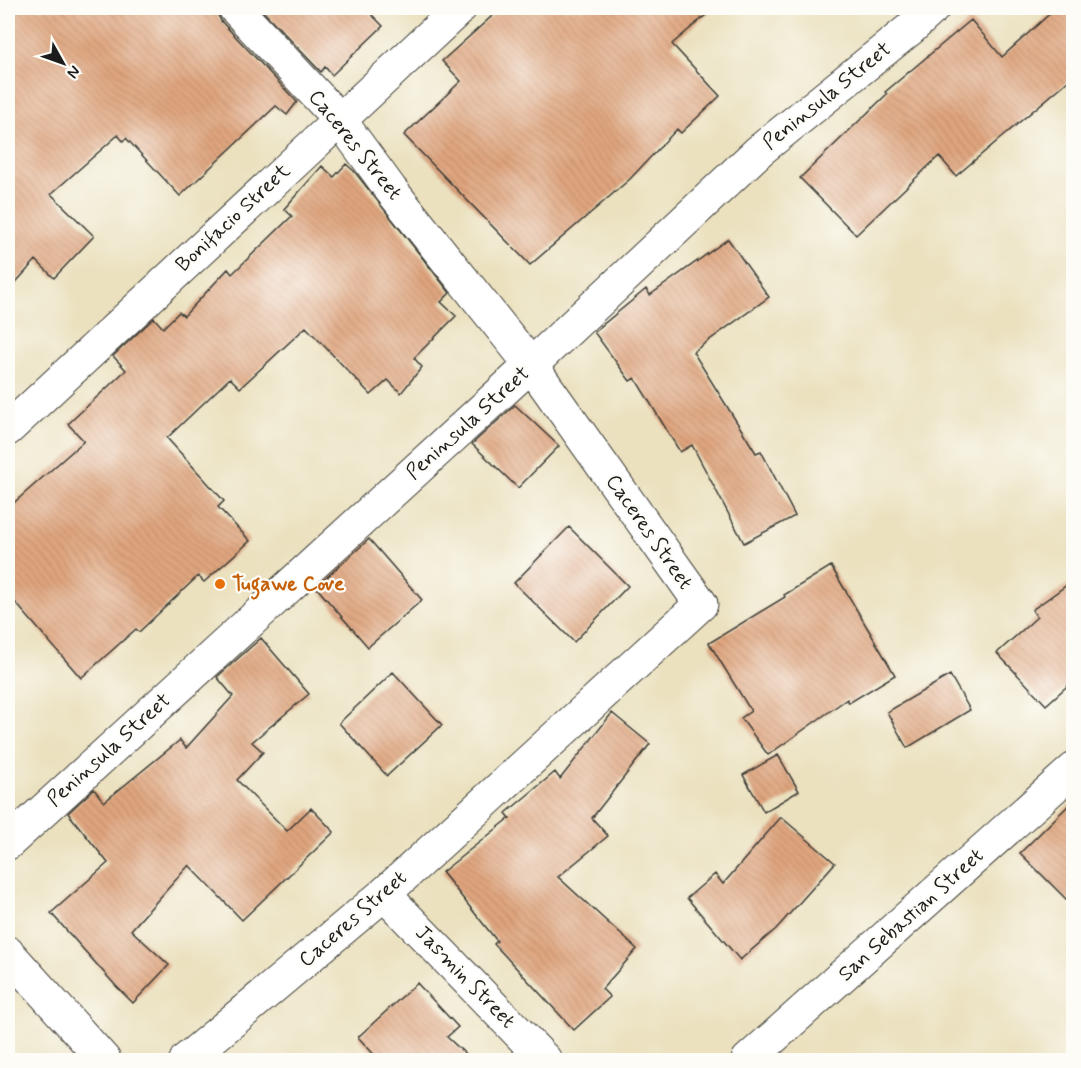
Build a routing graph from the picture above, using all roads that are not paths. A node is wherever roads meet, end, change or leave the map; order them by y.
1 (234, 8) edge
2 (460, 8) edge
3 (933, 8) edge
4 (339, 119) junction
5 (531, 365) junction
6 (8, 429) edge
7 (1074, 769) edge
8 (8, 843) edge
9 (384, 894) junction
10 (8, 953) edge
11 (104, 1060) edge
12 (186, 1060) edge
13 (545, 1060) edge
14 (748, 1060) edge

1 - 4 street, Caceres Street
2 - 4 street, Bonifacio Street
3 - 5 street, Peninsula Street
4 - 5 street, Caceres Street
4 - 6 street, Bonifacio Street
5 - 8 street, Peninsula Street
5 - 9 street, Caceres Street
7 - 14 street, San Sebastian Street
9 - 12 street, Caceres Street
9 - 13 street, Jasmin Street
10 - 11 street

